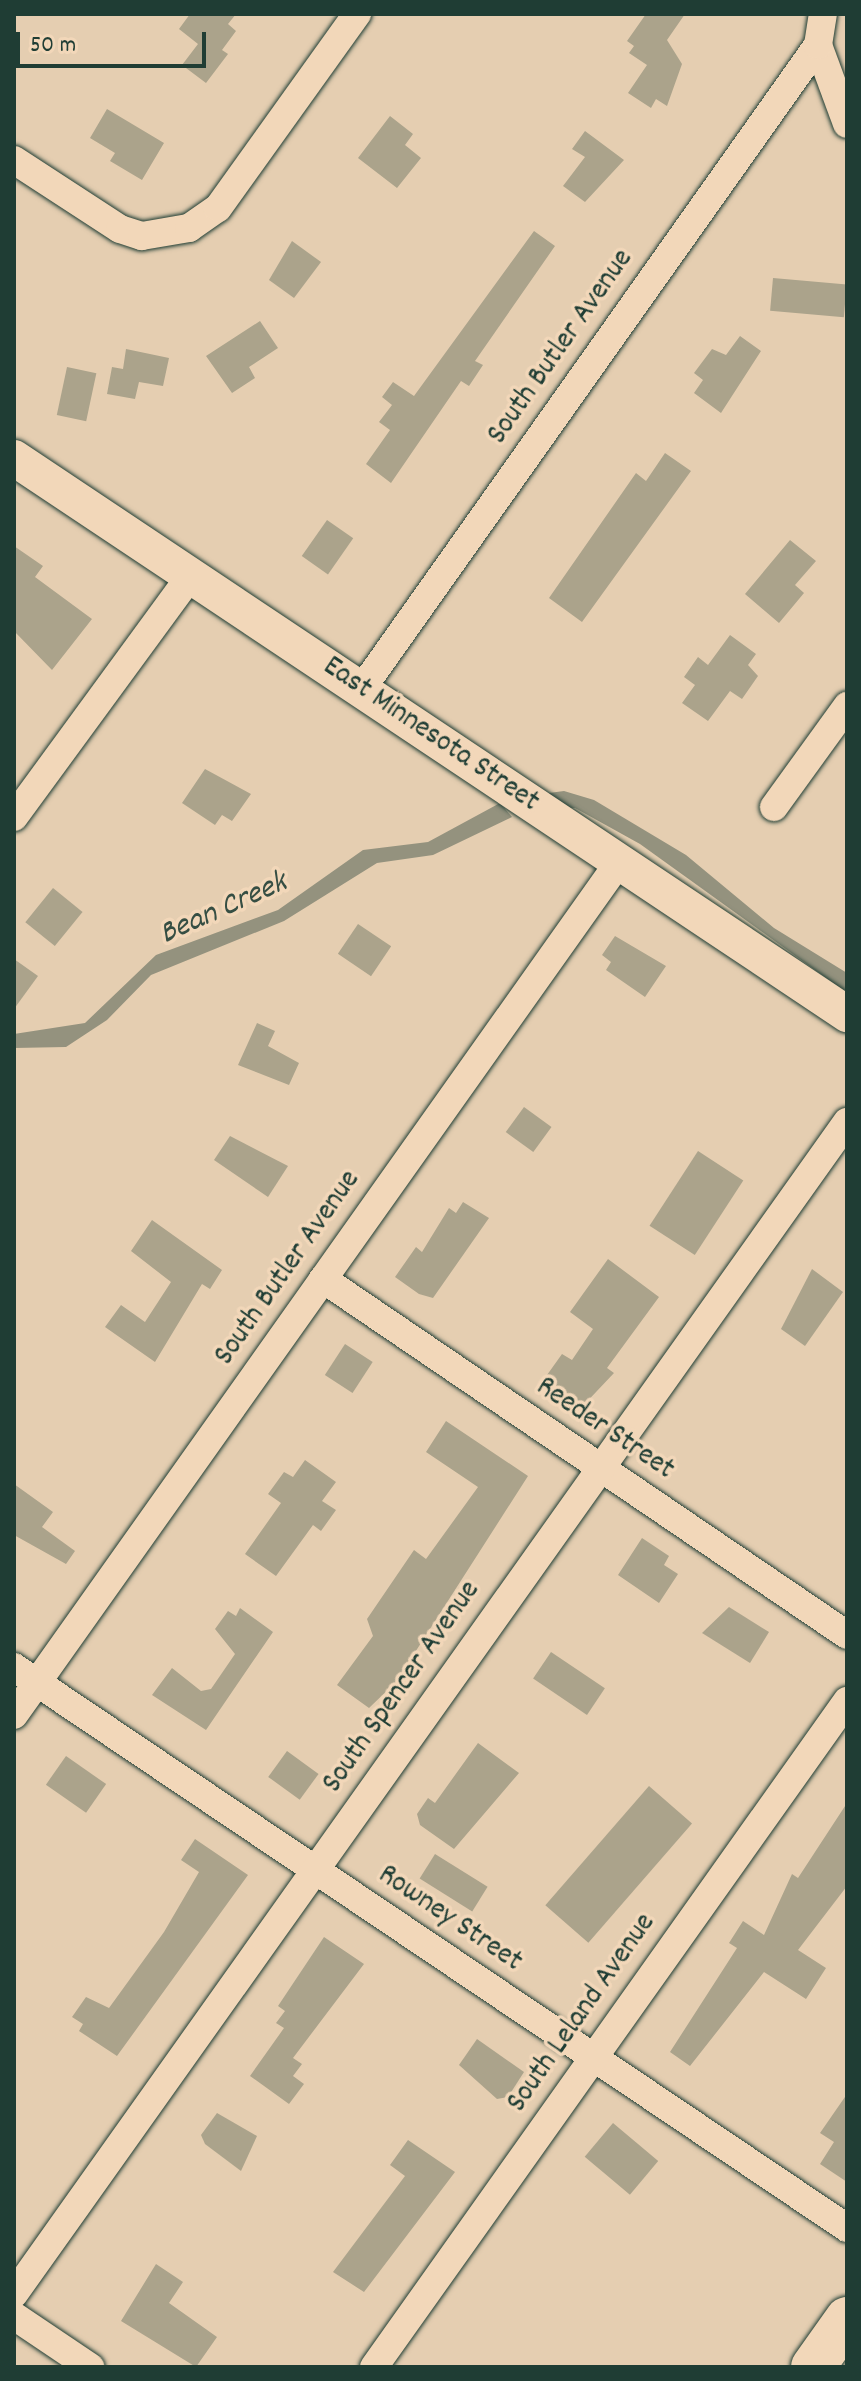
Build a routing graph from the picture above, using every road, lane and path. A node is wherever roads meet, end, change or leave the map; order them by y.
1 (357, 14) edge
2 (823, 14) edge
3 (818, 45) junction
4 (847, 124) edge
5 (15, 164) edge
6 (14, 458) edge
7 (191, 575) junction
8 (361, 690) junction
9 (847, 706) edge
10 (774, 807) dead end
11 (14, 817) edge
12 (619, 862) junction
13 (847, 1014) edge
14 (847, 1122) edge
15 (323, 1279) junction
16 (601, 1469) junction
17 (847, 1635) edge
18 (26, 1674) edge
19 (847, 1701) edge
20 (14, 1715) edge
21 (315, 1870) junction
22 (593, 2058) junction
23 (847, 2228) edge
24 (14, 2294) edge
25 (14, 2316) edge
26 (847, 2319) edge
27 (90, 2367) edge
28 (374, 2367) edge
29 (813, 2367) edge

1 - 5 street
2 - 3 street
3 - 4 street
3 - 8 street, South Butler Avenue
6 - 7 street, East Minnesota Street
7 - 8 street, East Minnesota Street
7 - 11 street
8 - 12 street, East Minnesota Street
9 - 10 street
12 - 13 street, East Minnesota Street
12 - 15 street, South Butler Avenue
14 - 16 street, South Spencer Avenue
15 - 16 street, Reeder Street
15 - 18 street, South Butler Avenue
16 - 17 street, Reeder Street
16 - 21 street, South Spencer Avenue
18 - 20 street, South Butler Avenue
18 - 21 street, Rowney Street
19 - 22 street, South Leland Avenue
21 - 22 street, Rowney Street
21 - 24 street, South Spencer Avenue
22 - 23 street, Rowney Street
22 - 28 street, South Leland Avenue
25 - 27 street
26 - 29 main road

